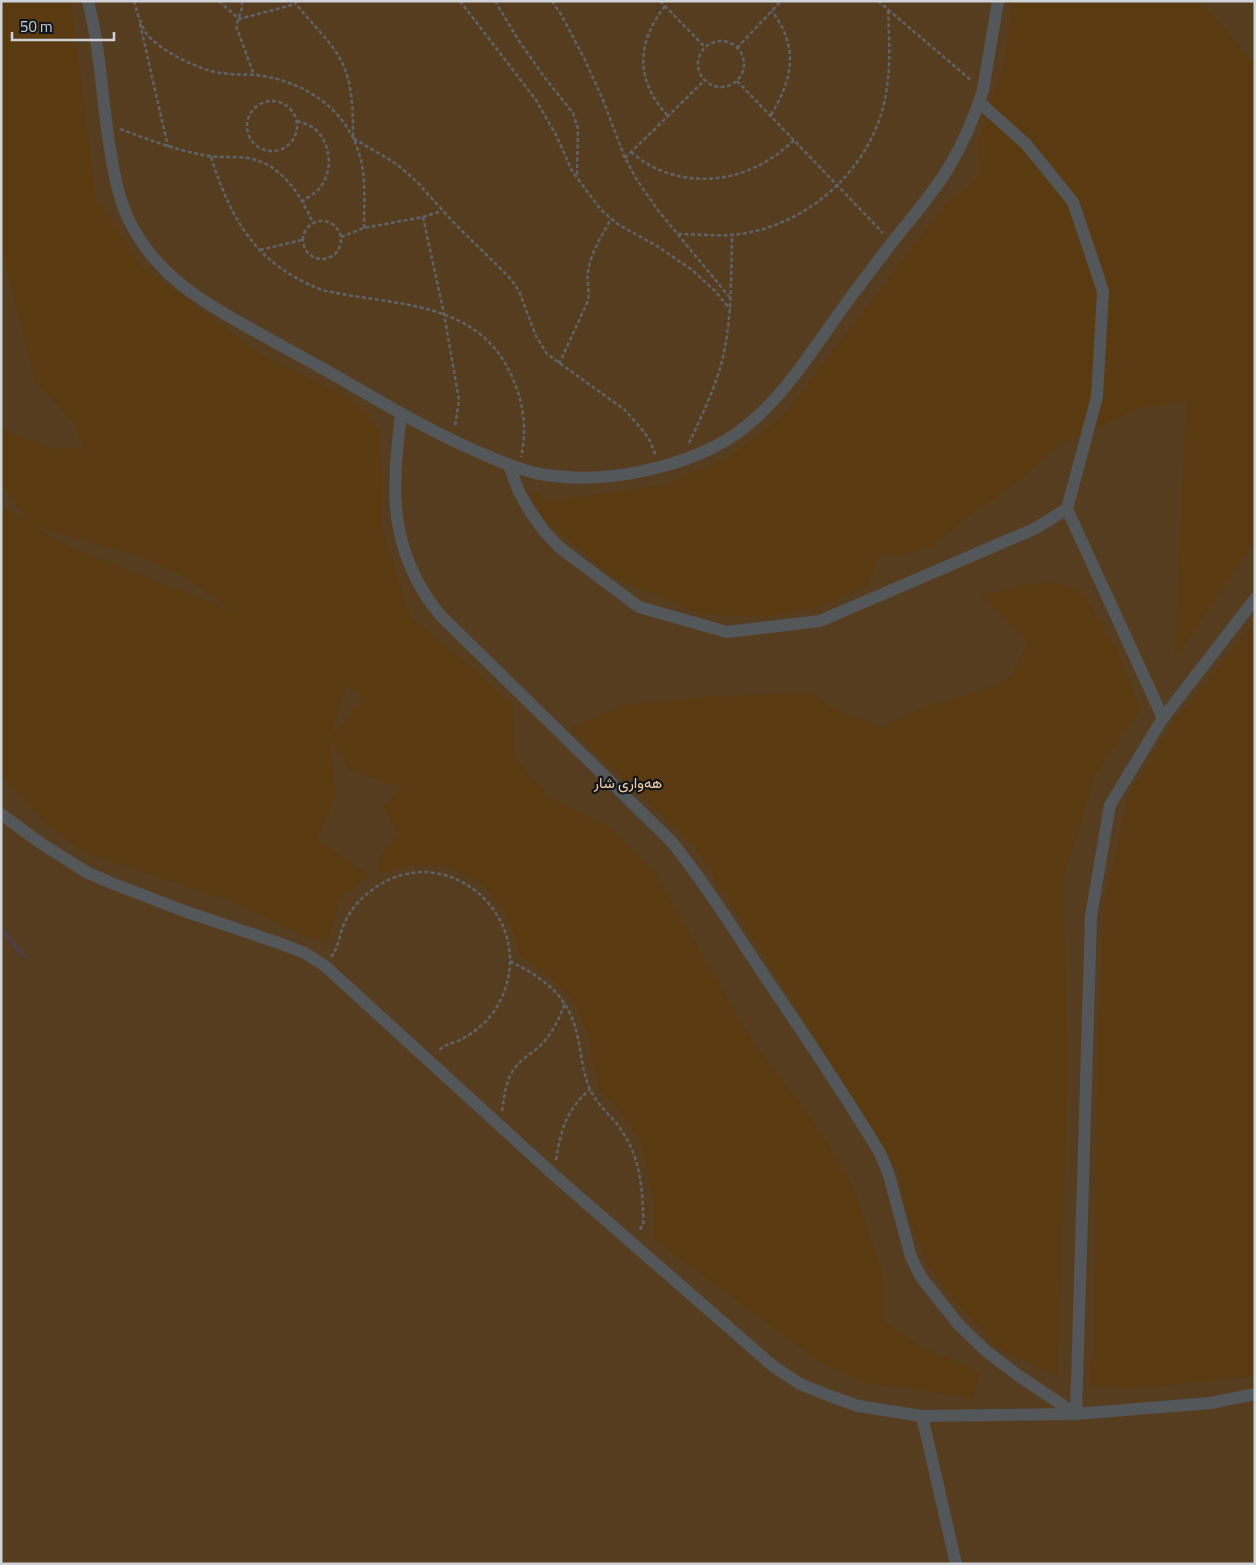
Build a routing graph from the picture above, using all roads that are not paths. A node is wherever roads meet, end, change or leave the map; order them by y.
1 (88, 1) edge
2 (998, 1) edge
3 (981, 96) junction
4 (401, 413) junction
5 (514, 467) junction
6 (1067, 509) junction
7 (1255, 599) edge
8 (1163, 718) junction
9 (1, 814) edge
10 (1255, 1394) edge
11 (1076, 1414) junction
12 (922, 1416) junction
13 (956, 1564) edge

1 - 4 street
2 - 3 street
3 - 5 street
3 - 6 street
4 - 5 street
4 - 11 street
5 - 6 street
6 - 8 street
7 - 8 street
8 - 11 street
9 - 12 street
10 - 11 street
11 - 12 street
12 - 13 street

